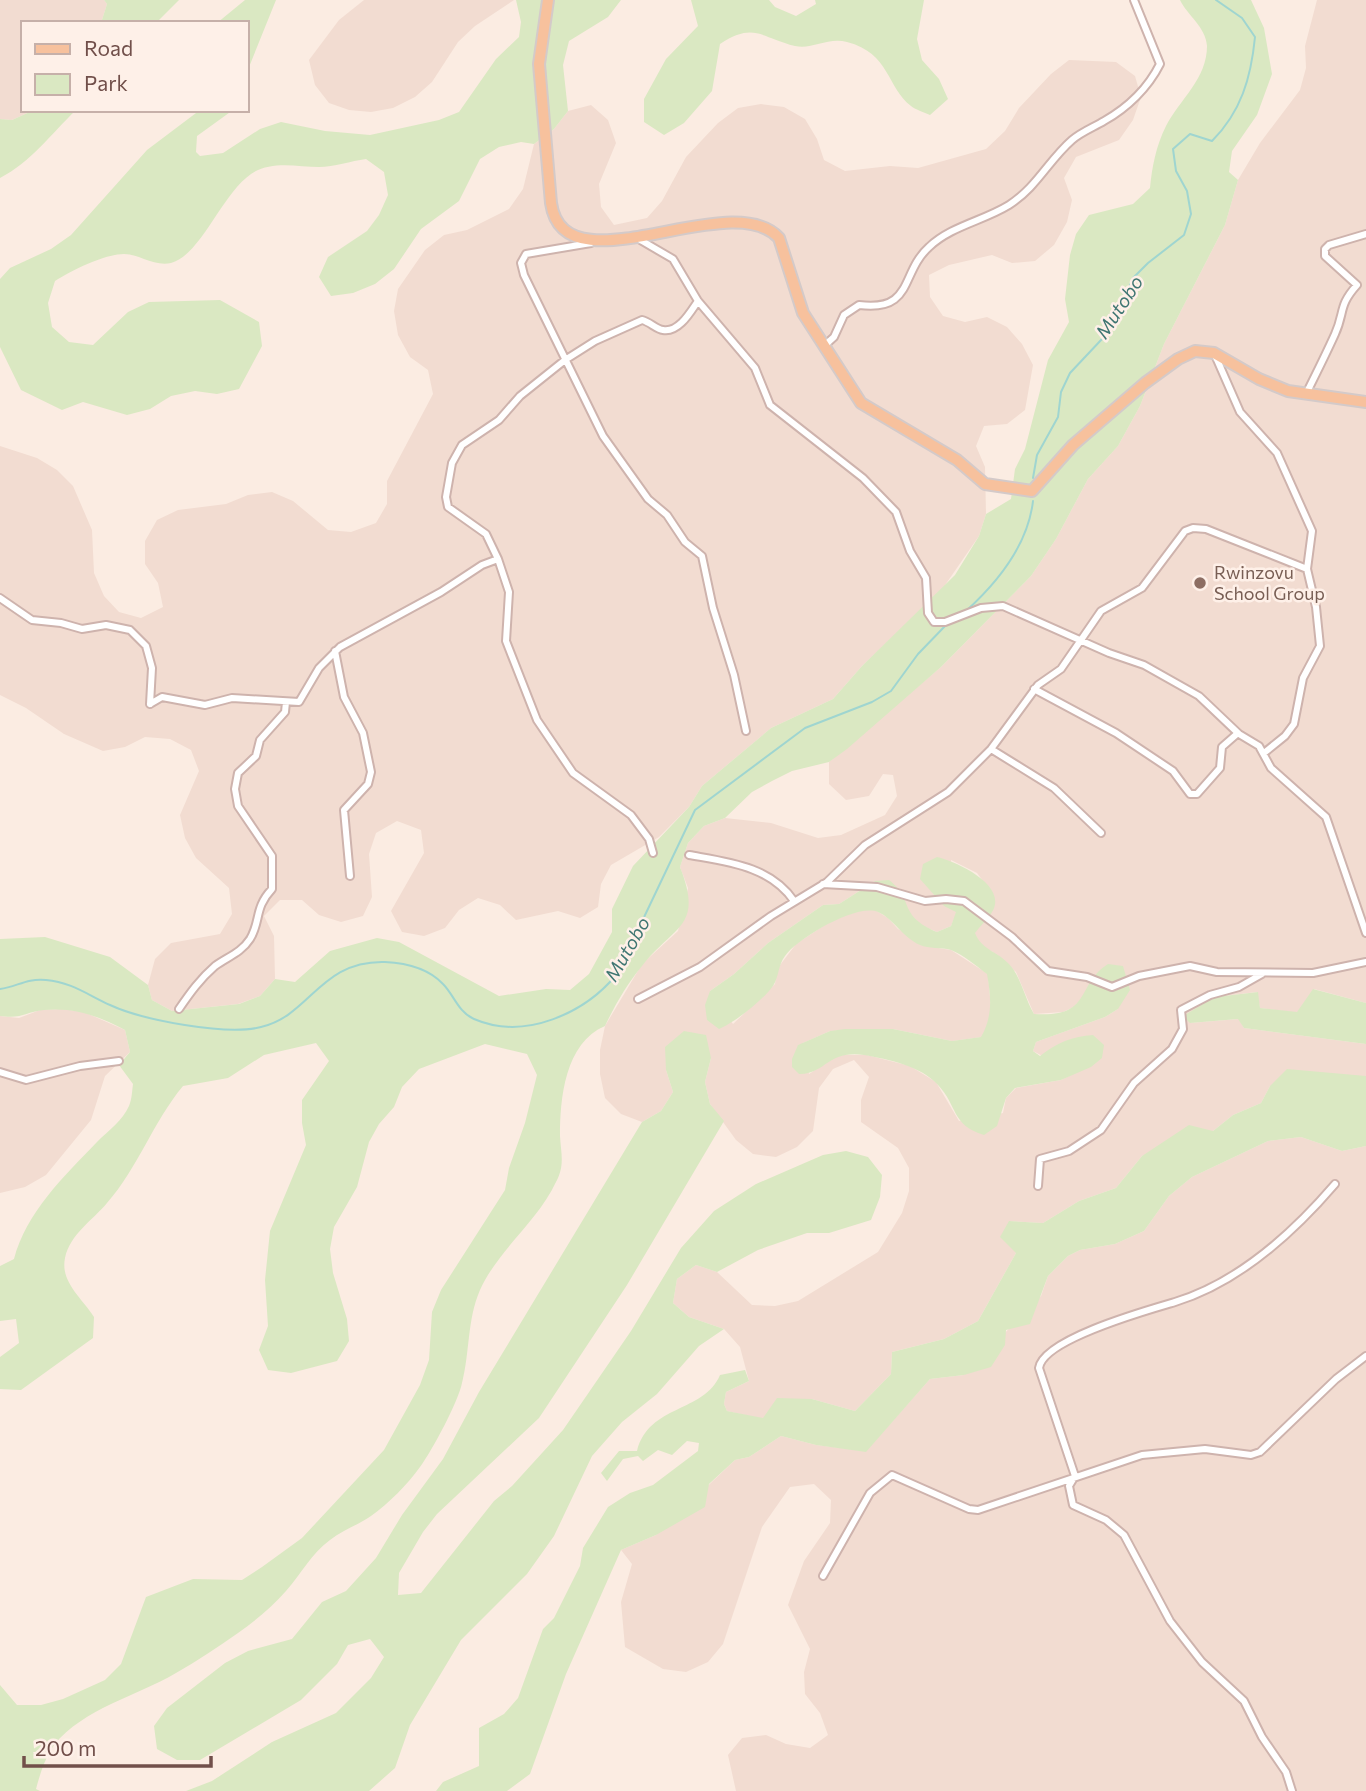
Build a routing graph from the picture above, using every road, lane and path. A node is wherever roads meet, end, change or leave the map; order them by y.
1 (548, 0) edge
2 (1133, 0) edge
3 (1366, 234) edge
4 (637, 238) junction
5 (598, 242) junction
6 (698, 300) junction
7 (824, 346) junction
8 (1214, 353) junction
9 (565, 360) junction
10 (1306, 394) junction
11 (1366, 402) edge
12 (498, 559) junction
13 (1307, 569) junction
14 (0, 598) edge
15 (1079, 640) junction
16 (335, 651) junction
17 (1034, 689) junction
18 (286, 702) junction
19 (746, 732) dead end
20 (1238, 733) junction
21 (991, 749) junction
22 (1264, 753) junction
23 (1101, 833) dead end
24 (653, 853) dead end
25 (689, 855) dead end
26 (350, 876) dead end
27 (823, 884) junction
28 (794, 901) junction
29 (1362, 912) edge
30 (1366, 933) edge
31 (1366, 962) edge
32 (1264, 973) junction
33 (638, 999) dead end
34 (179, 1009) dead end
35 (119, 1061) dead end
36 (0, 1072) edge
37 (1335, 1184) dead end
38 (1038, 1186) dead end
39 (1366, 1356) edge
40 (1075, 1476) junction
41 (823, 1576) dead end
42 (1292, 1791) edge

1 - 5 main road
2 - 7 street
3 - 10 street
4 - 5 main road
4 - 6 street
4 - 7 main road
5 - 9 street
6 - 9 street
6 - 15 street
7 - 8 main road
8 - 10 main road
8 - 13 street
9 - 12 street
9 - 19 street
10 - 11 main road
12 - 16 street
12 - 24 street
13 - 15 street
13 - 22 street
14 - 18 street
15 - 17 street
15 - 20 street
16 - 18 street
16 - 26 street
17 - 20 street
17 - 21 street
18 - 34 street
20 - 22 street
21 - 23 street
21 - 27 street
22 - 29 street
25 - 28 street
27 - 28 street
27 - 32 street
28 - 33 street
29 - 30 street
31 - 32 street
32 - 38 street
35 - 36 street
37 - 40 street
39 - 40 street
40 - 41 street
40 - 42 street

